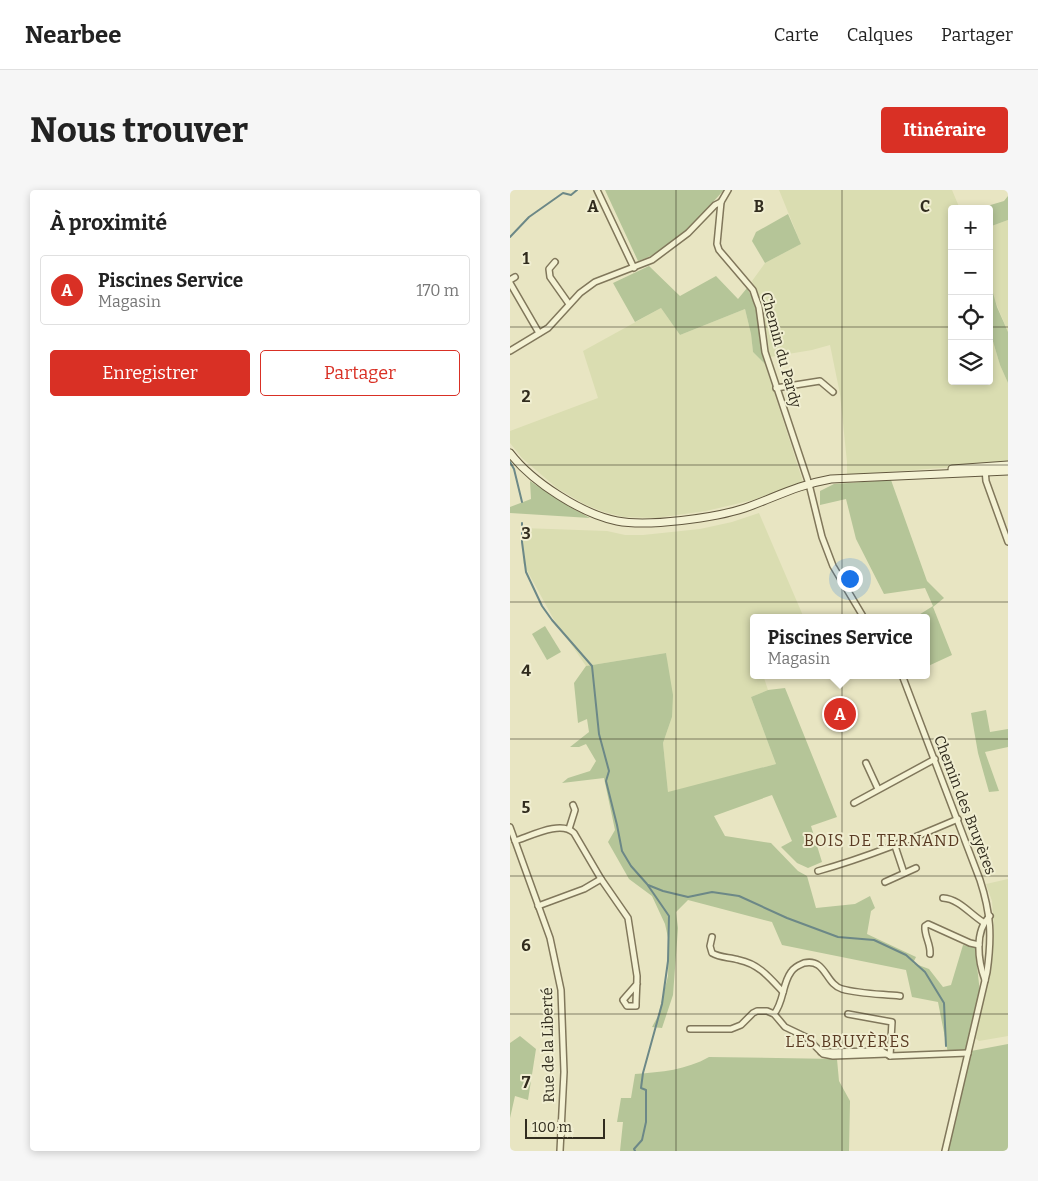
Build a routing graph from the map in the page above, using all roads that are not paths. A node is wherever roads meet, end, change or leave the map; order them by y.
1 (597, 190) edge
2 (728, 190) edge
3 (721, 202) junction
4 (555, 262) dead end
5 (634, 268) junction
6 (512, 280) edge
7 (569, 304) junction
8 (539, 333) junction
9 (510, 351) edge
10 (776, 388) junction
11 (833, 392) dead end
12 (510, 453) edge
13 (1008, 465) edge
14 (986, 469) junction
15 (1008, 471) edge
16 (809, 484) junction
17 (1008, 542) edge
18 (862, 614) edge
19 (904, 679) edge
20 (935, 759) junction
21 (866, 763) dead end
22 (878, 790) junction
23 (854, 803) dead end
24 (573, 805) dead end
25 (958, 819) junction
26 (510, 827) edge
27 (569, 829) junction
28 (515, 841) junction
29 (896, 846) junction
30 (916, 868) dead end
31 (818, 871) dead end
32 (904, 873) junction
33 (601, 879) junction
34 (885, 882) dead end
35 (943, 898) dead end
36 (538, 906) junction
37 (990, 916) junction
38 (983, 922) junction
39 (712, 937) dead end
40 (979, 944) junction
41 (930, 954) dead end
42 (985, 980) junction
43 (637, 984) junction
44 (783, 992) junction
45 (900, 996) dead end
46 (774, 1014) junction
47 (848, 1014) dead end
48 (690, 1029) dead end
49 (968, 1053) junction
50 (888, 1055) junction
51 (560, 1151) edge
52 (945, 1151) edge

1 - 5 street
2 - 3 street
3 - 5 street
3 - 10 street, Chemin du Pardy
4 - 7 street
5 - 7 street
6 - 8 street
7 - 8 street
8 - 9 street
10 - 11 street
10 - 16 street, Chemin du Pardy
12 - 16 main road
13 - 14 main road
14 - 15 main road
14 - 16 main road
14 - 17 street
16 - 18 street
19 - 20 street, Chemin des Bruyères
20 - 22 street
20 - 25 street, Chemin des Bruyères
21 - 22 street
22 - 23 street
24 - 27 street
25 - 29 street
25 - 37 street, Chemin des Bruyères
26 - 28 street, Rue de la Liberté
27 - 28 street
27 - 33 street
28 - 36 street, Rue de la Liberté
29 - 31 street
29 - 32 street
30 - 32 street
32 - 34 street
33 - 36 street
33 - 43 street
35 - 38 street
36 - 51 street, Rue de la Liberté
37 - 38 street
37 - 42 street, Chemin des Bruyères
38 - 40 street
39 - 44 street
40 - 41 street
40 - 42 street
42 - 49 street, Chemin des Bruyères
43 - 43 street
44 - 45 street
44 - 46 street
46 - 48 street
46 - 50 street
47 - 50 street
49 - 50 street
49 - 52 street, Chemin des Bruyères

